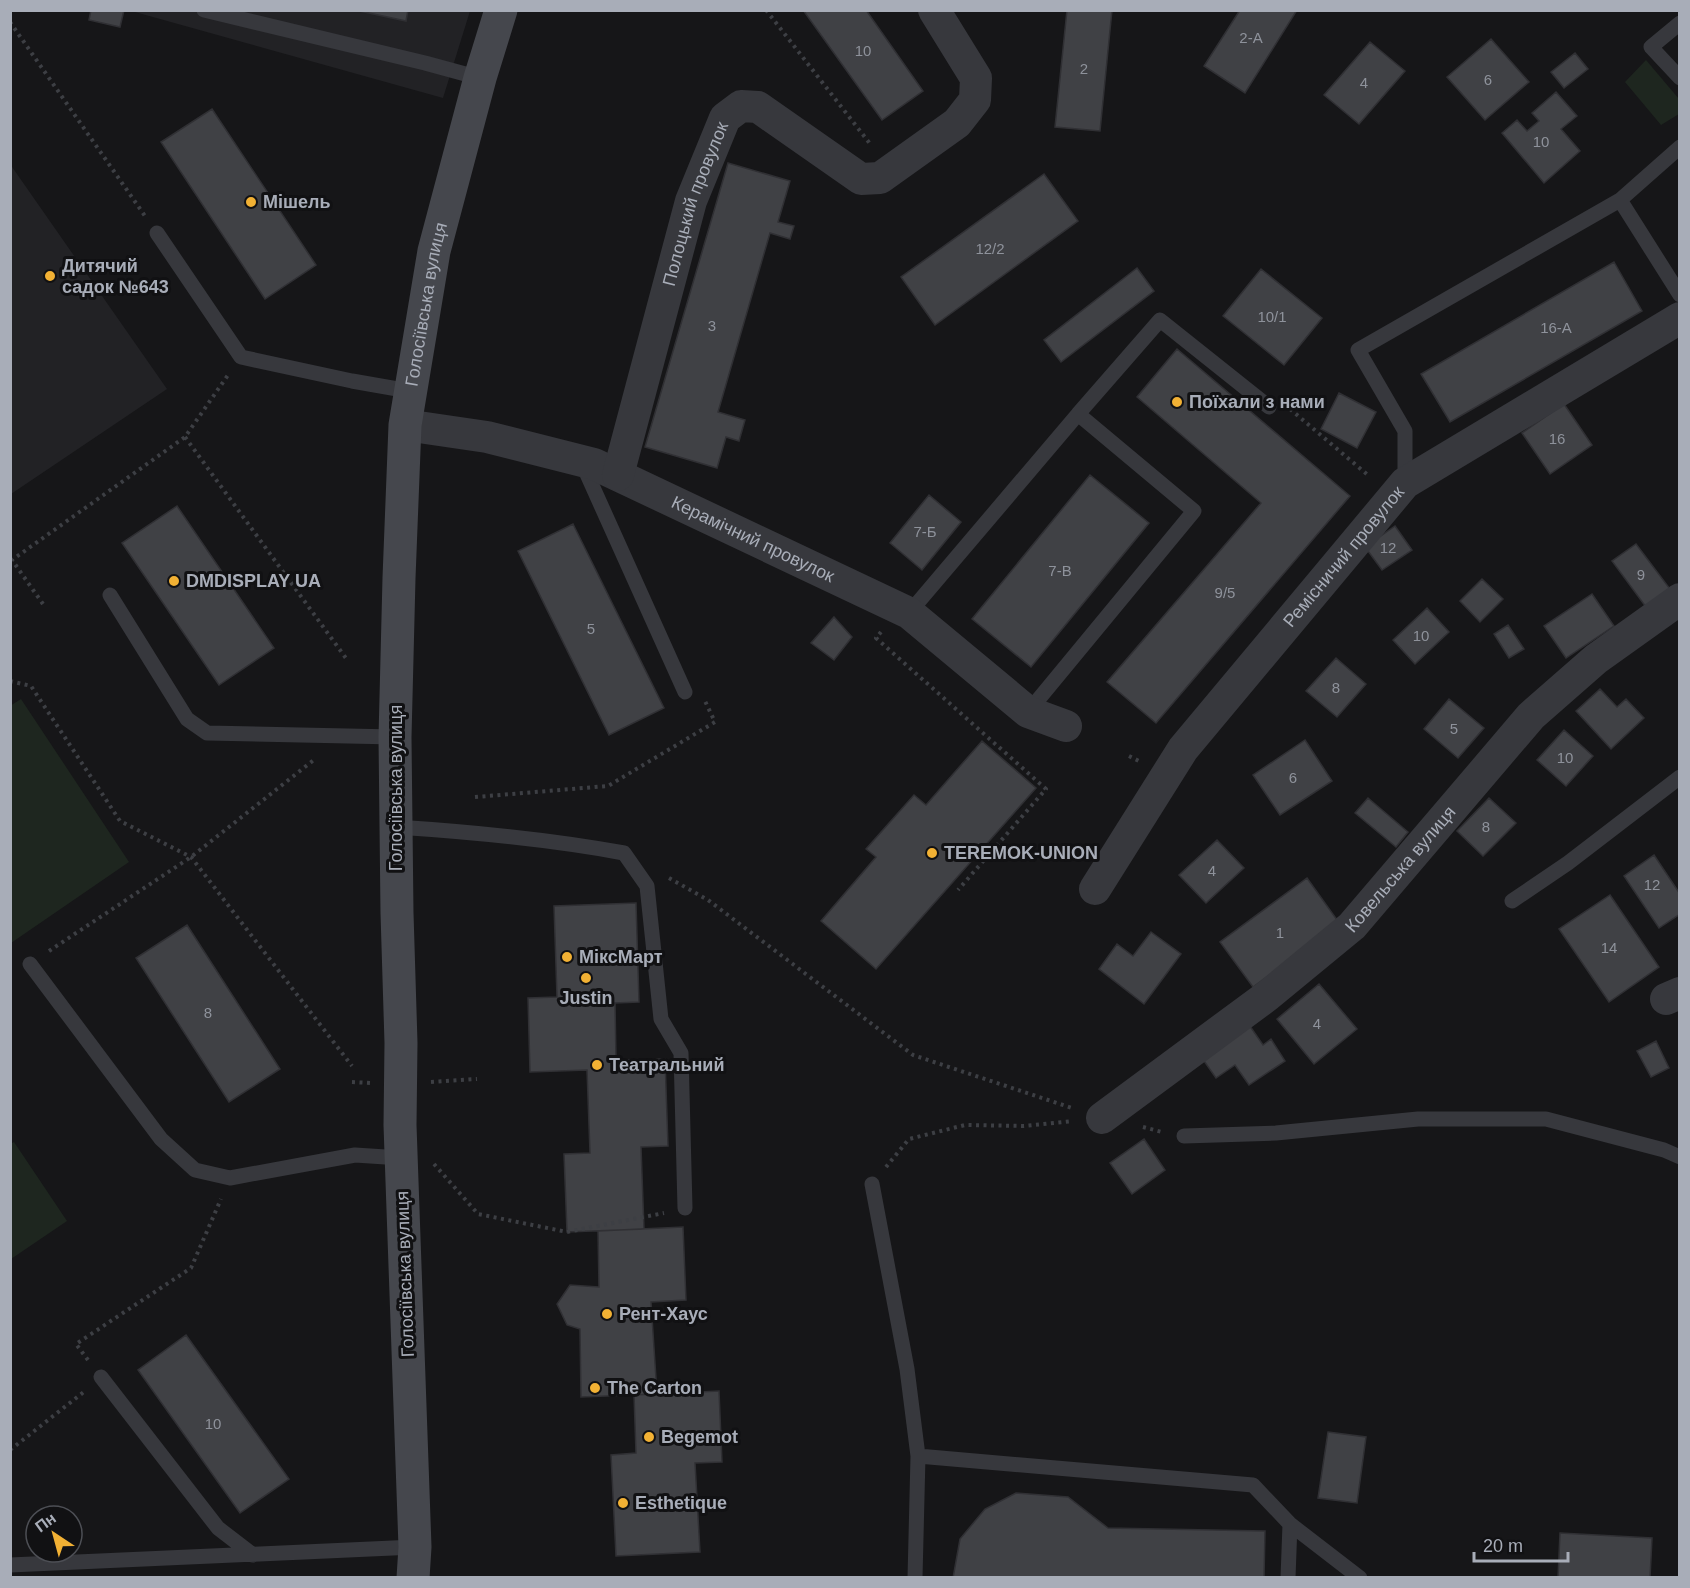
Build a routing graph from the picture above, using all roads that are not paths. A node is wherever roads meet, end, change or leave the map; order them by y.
1 (204, 10) edge
2 (501, 10) edge
3 (934, 10) edge
4 (1680, 23) edge
5 (480, 78) junction
6 (1680, 78) edge
7 (1680, 147) edge
8 (1620, 200) junction
9 (157, 233) road end
10 (1680, 295) edge
11 (1680, 318) edge
12 (410, 391) junction
13 (1269, 407) dead end
14 (1078, 414) junction
15 (405, 425) junction
16 (581, 460) junction
17 (618, 475) junction
18 (1398, 489) junction
19 (110, 595) dead end
20 (1680, 599) edge
21 (905, 610) junction
22 (685, 692) dead end
23 (1028, 712) junction
24 (1066, 726) dead end
25 (395, 737) junction
26 (1680, 777) edge
27 (396, 827) junction
28 (1095, 889) dead end
29 (1512, 902) dead end
30 (30, 964) road end
31 (1102, 1118) road end
32 (1184, 1136) dead end
33 (1680, 1157) edge
34 (401, 1158) junction
35 (872, 1184) road end
36 (685, 1208) road end
37 (101, 1377) road end
38 (918, 1456) junction
39 (1290, 1524) junction
40 (253, 1555) junction
41 (414, 1562) edge
42 (10, 1565) edge
43 (915, 1578) edge
44 (1288, 1578) edge
45 (1360, 1578) edge

1 - 5 lane
2 - 5 main road, Голосіївська вулиця
3 - 17 street, Полоцький провулок
4 - 6 lane
5 - 12 main road, Голосіївська вулиця
7 - 8 lane
8 - 10 lane
8 - 18 lane
9 - 12 lane
11 - 18 street, Ремісничий провулок
12 - 15 main road, Голосіївська вулиця
13 - 14 lane
14 - 21 lane
14 - 23 lane
15 - 16 street, Керамічний провулок
15 - 25 main road, Голосіївська вулиця
16 - 17 street, Керамічний провулок
16 - 22 lane
17 - 21 street, Керамічний провулок
18 - 28 street, Ремісничий провулок
19 - 25 lane
20 - 31 street, Ковельська вулиця
21 - 23 street, Керамічний провулок
23 - 24 street, Керамічний провулок
25 - 27 main road, Голосіївська вулиця
26 - 29 lane
27 - 34 main road, Голосіївська вулиця
27 - 36 lane
30 - 34 lane
32 - 33 lane
34 - 41 main road, Голосіївська вулиця
35 - 38 lane
37 - 40 lane
38 - 39 lane
38 - 43 lane
39 - 44 lane
39 - 45 lane
40 - 41 lane
40 - 42 lane

